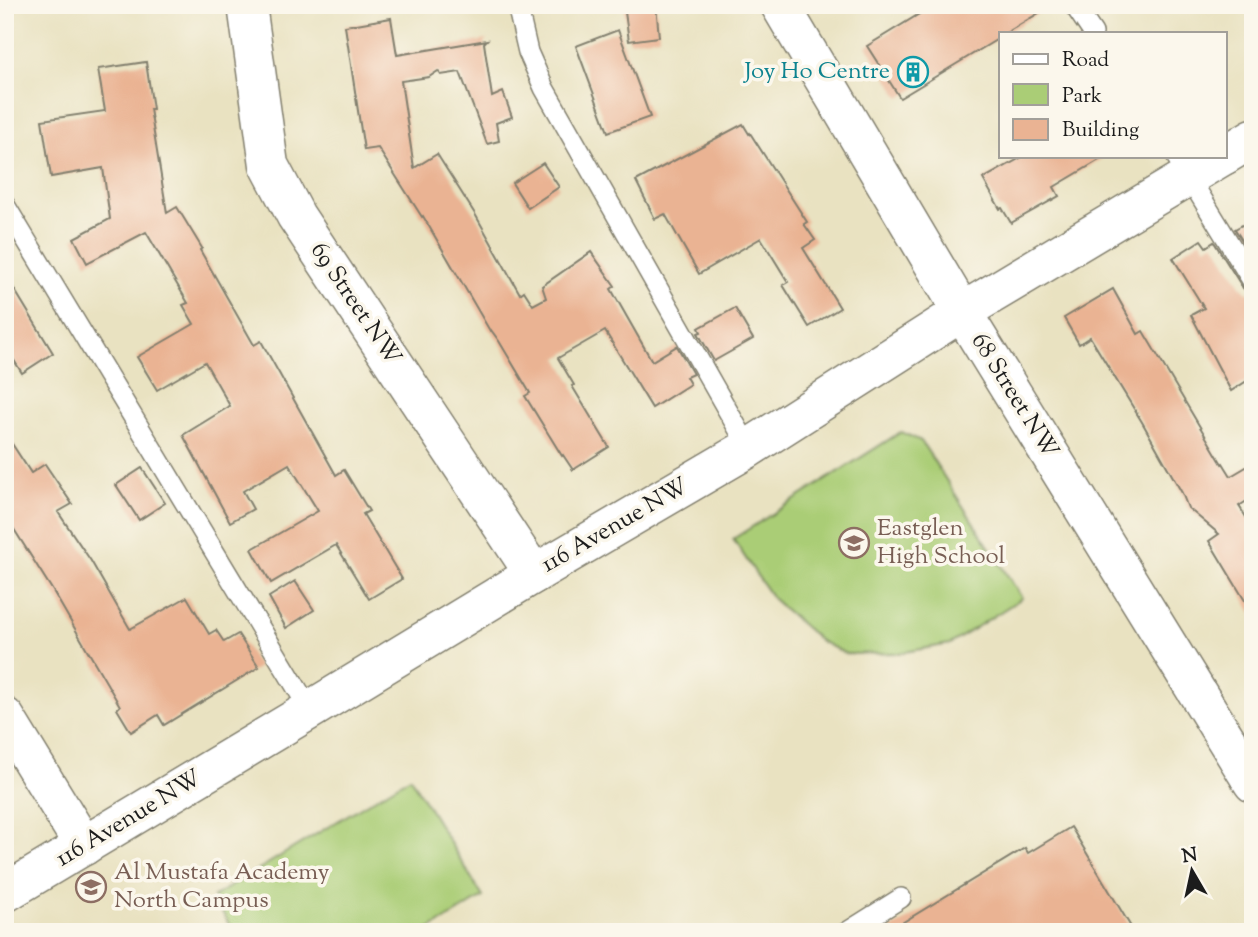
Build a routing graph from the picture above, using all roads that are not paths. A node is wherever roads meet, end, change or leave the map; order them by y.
1 (247, 5) edge
2 (517, 5) edge
3 (780, 5) edge
4 (1074, 5) edge
5 (1092, 32) edge
6 (1253, 138) edge
7 (1226, 154) edge
8 (1213, 158) edge
9 (1183, 166) edge
10 (5, 205) edge
11 (1253, 282) edge
12 (962, 312) junction
13 (749, 448) junction
14 (534, 574) junction
15 (310, 710) junction
16 (5, 717) edge
17 (1253, 783) edge
18 (84, 846) junction
19 (5, 893) edge
20 (901, 898) dead end
21 (847, 932) edge

1 - 14 street, 69 Street NW
2 - 13 lane
3 - 12 street, 68 Street NW
4 - 5 lane
6 - 7 street, 116 Avenue NW
8 - 9 street, 116 Avenue NW
9 - 11 lane
9 - 12 street, 116 Avenue NW
10 - 15 lane
12 - 13 street, 116 Avenue NW
12 - 17 street, 68 Street NW
13 - 14 street, 116 Avenue NW
14 - 15 street, 116 Avenue NW
15 - 18 street, 116 Avenue NW
16 - 18 street
18 - 19 street, 116 Avenue NW
20 - 21 lane

